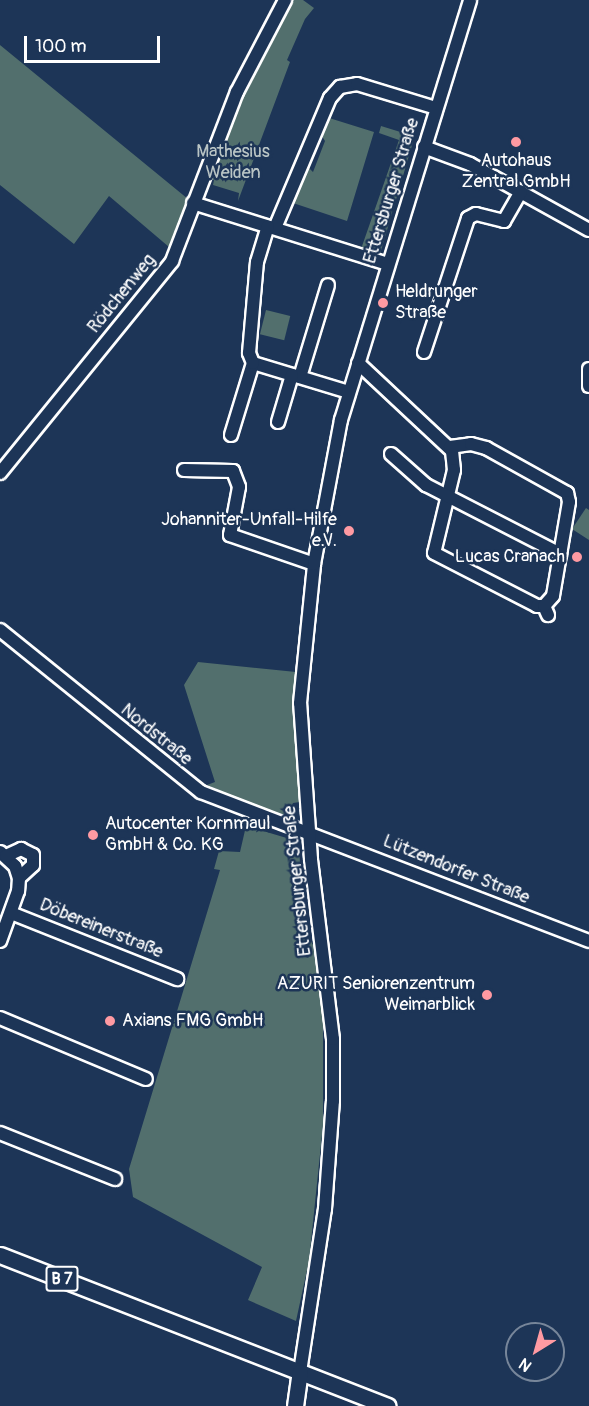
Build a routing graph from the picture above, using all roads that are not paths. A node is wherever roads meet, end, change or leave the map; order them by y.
1 (285, 0) edge
2 (470, 0) edge
3 (436, 108) junction
4 (424, 147) junction
5 (521, 192) junction
6 (193, 203) junction
7 (271, 228) junction
8 (589, 230) edge
9 (388, 264) junction
10 (328, 285) dead end
11 (424, 352) dead end
12 (253, 363) junction
13 (358, 363) junction
14 (589, 369) edge
15 (296, 376) junction
16 (589, 386) edge
17 (349, 392) junction
18 (278, 422) dead end
19 (231, 435) dead end
20 (450, 447) junction
21 (391, 454) dead end
22 (184, 470) dead end
23 (0, 473) edge
24 (447, 496) junction
25 (560, 554) junction
26 (314, 564) junction
27 (0, 630) edge
28 (309, 832) junction
29 (3, 854) edge
30 (19, 878) junction
31 (12, 913) junction
32 (0, 940) edge
33 (589, 941) edge
34 (177, 979) dead end
35 (0, 1018) edge
36 (146, 1079) dead end
37 (0, 1132) edge
38 (115, 1179) dead end
39 (0, 1255) edge
40 (300, 1372) junction
41 (295, 1406) edge
42 (388, 1406) edge

1 - 6 street, Rödchenweg
2 - 3 street, Ettersburger Straße
3 - 4 street, Ettersburger Straße
3 - 7 street
4 - 5 street
4 - 9 street, Ettersburger Straße
5 - 8 street
5 - 11 street
6 - 7 street
6 - 23 street, Rödchenweg
7 - 9 street
7 - 12 street
9 - 13 street, Ettersburger Straße
10 - 15 street
12 - 15 street
12 - 19 street
13 - 17 street, Ettersburger Straße
13 - 20 street
14 - 16 street
15 - 17 street
15 - 18 street
17 - 26 street, Ettersburger Straße
20 - 24 street
20 - 25 street
21 - 24 street
22 - 26 street
24 - 25 street
24 - 25 street
26 - 28 street, Ettersburger Straße
27 - 28 street, Nordstraße
28 - 33 street, Lützendorfer Straße
28 - 40 street, Ettersburger Straße
29 - 30 street
29 - 30 street, Döbereinerstraße
30 - 31 street, Döbereinerstraße
31 - 32 street, Döbereinerstraße
31 - 34 street, Döbereinerstraße
35 - 36 street
37 - 38 street
39 - 40 main road, B 7
40 - 41 main road
40 - 42 main road, B 7

